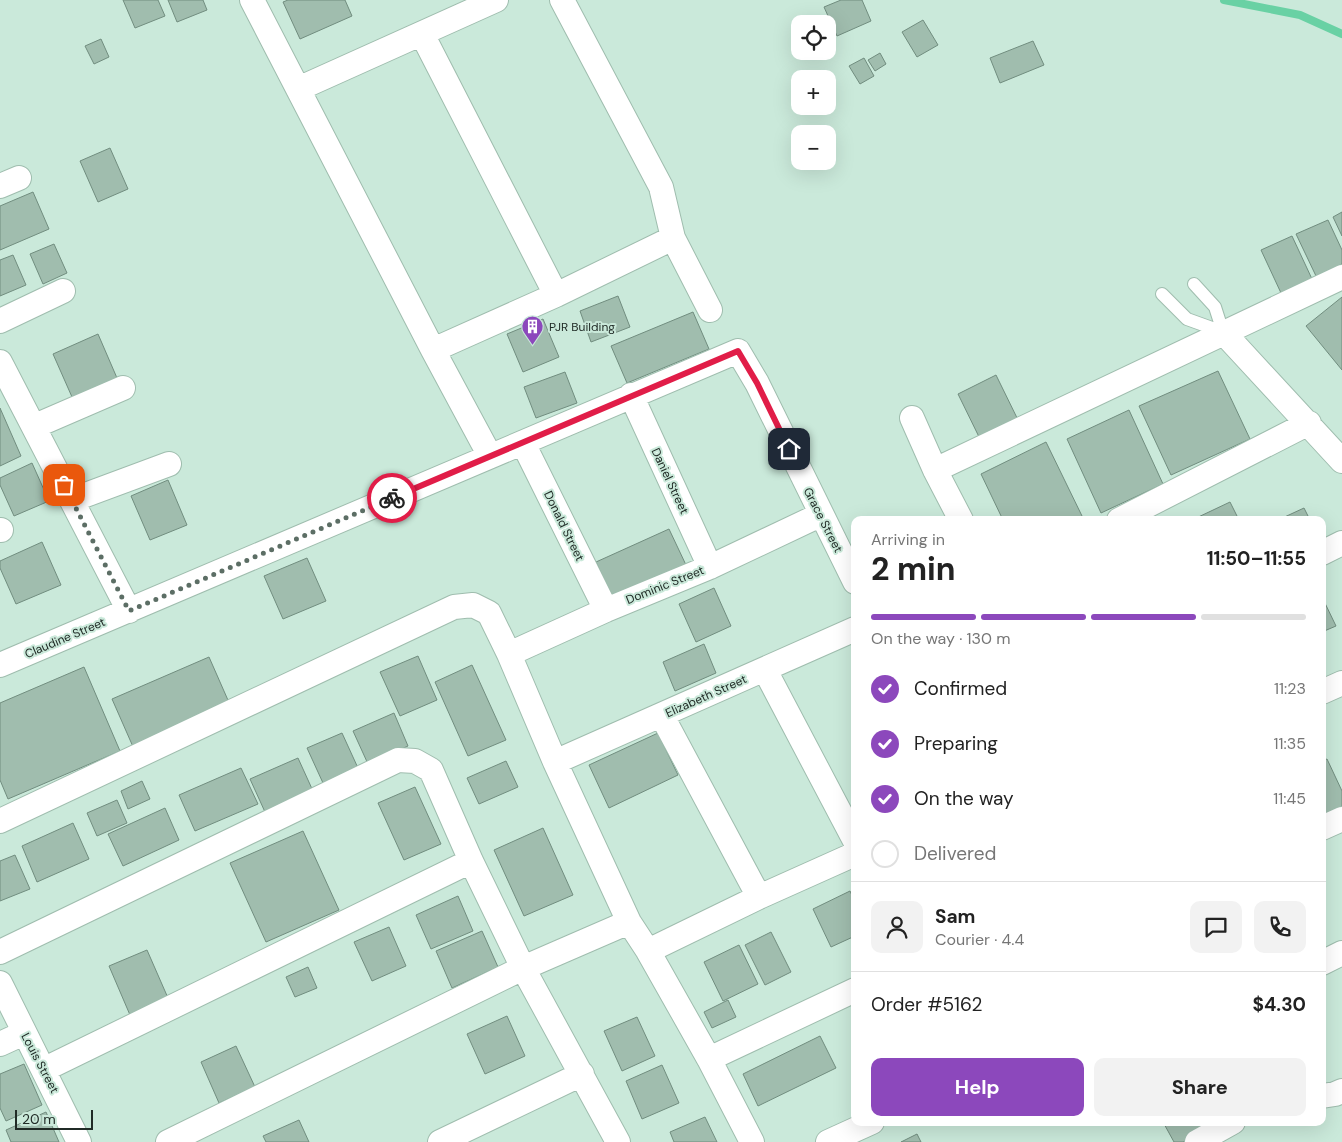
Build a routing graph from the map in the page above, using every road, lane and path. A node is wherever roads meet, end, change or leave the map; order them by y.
1 (252, 0) edge
2 (496, 0) edge
3 (562, 0) edge
4 (422, 34) junction
5 (298, 89) junction
6 (673, 238) junction
7 (1342, 277) edge
8 (1194, 284) dead end
9 (63, 291) dead end
10 (1162, 294) dead end
11 (556, 295) junction
12 (710, 310) dead end
13 (0, 322) edge
14 (1223, 332) junction
15 (433, 350) junction
16 (738, 351) joint
17 (0, 362) edge
18 (124, 388) dead end
19 (631, 395) junction
20 (912, 418) dead end
21 (1309, 424) junction
22 (35, 426) junction
23 (523, 443) junction
24 (490, 456) junction
25 (1342, 461) edge
26 (169, 464) dead end
27 (936, 470) junction
28 (72, 500) junction
29 (820, 515) junction
30 (959, 516) edge
31 (1127, 516) edge
32 (1342, 543) edge
33 (1326, 551) edge
34 (710, 567) junction
35 (851, 574) edge
36 (606, 610) junction
37 (129, 611) junction
38 (851, 631) edge
39 (509, 654) junction
40 (0, 665) edge
41 (765, 670) junction
42 (1342, 683) edge
43 (1326, 690) edge
44 (662, 716) junction
45 (555, 762) junction
46 (1342, 819) edge
47 (0, 821) edge
48 (1326, 826) edge
49 (851, 833) edge
50 (851, 856) edge
51 (471, 861) junction
52 (759, 897) junction
53 (629, 922) junction
54 (648, 951) junction
55 (0, 952) edge
56 (1342, 953) edge
57 (1326, 961) edge
58 (523, 968) junction
59 (0, 983) edge
60 (851, 992) edge
61 (24, 1034) junction
62 (0, 1044) edge
63 (709, 1059) junction
64 (45, 1069) junction
65 (582, 1074) junction
66 (863, 1126) edge
67 (80, 1142) edge
68 (168, 1142) edge
69 (440, 1142) edge
70 (618, 1142) edge
71 (752, 1142) edge
72 (828, 1142) edge

1 - 5 street
2 - 4 street
3 - 6 street
4 - 5 street
4 - 11 street
5 - 15 street
6 - 11 street
6 - 12 street
7 - 14 street
8 - 14 lane
9 - 13 street
10 - 14 lane
11 - 15 street
14 - 21 street
14 - 27 street
15 - 24 street
16 - 19 street, Claudine Street
16 - 29 street, Grace Street
17 - 22 street
18 - 22 street
19 - 23 street, Claudine Street
19 - 34 street, Daniel Street
20 - 27 street
21 - 25 street
21 - 31 street
22 - 28 street
23 - 24 street, Claudine Street
23 - 36 street, Donald Street
24 - 37 street, Claudine Street
26 - 28 street
27 - 30 street
28 - 37 street
29 - 34 street, Dominic Street
29 - 35 street, Grace Street
32 - 33 street
34 - 36 street, Dominic Street
36 - 39 street, Dominic Street
37 - 40 street, Claudine Street
38 - 41 street, Elizabeth Street
39 - 45 street
39 - 47 street
41 - 44 street, Elizabeth Street
41 - 49 street
42 - 43 street
44 - 45 street, Elizabeth Street
44 - 52 street
45 - 53 street
46 - 48 street
50 - 52 street
51 - 55 street
51 - 58 street
51 - 64 street
52 - 54 street
53 - 54 street
53 - 58 street
54 - 63 street
56 - 57 street
58 - 65 street
58 - 68 street
59 - 61 street, Louis Street
60 - 63 street
61 - 62 street
61 - 64 street, Louis Street
63 - 71 street
64 - 67 street, Louis Street
65 - 69 street
65 - 70 street
66 - 72 street

